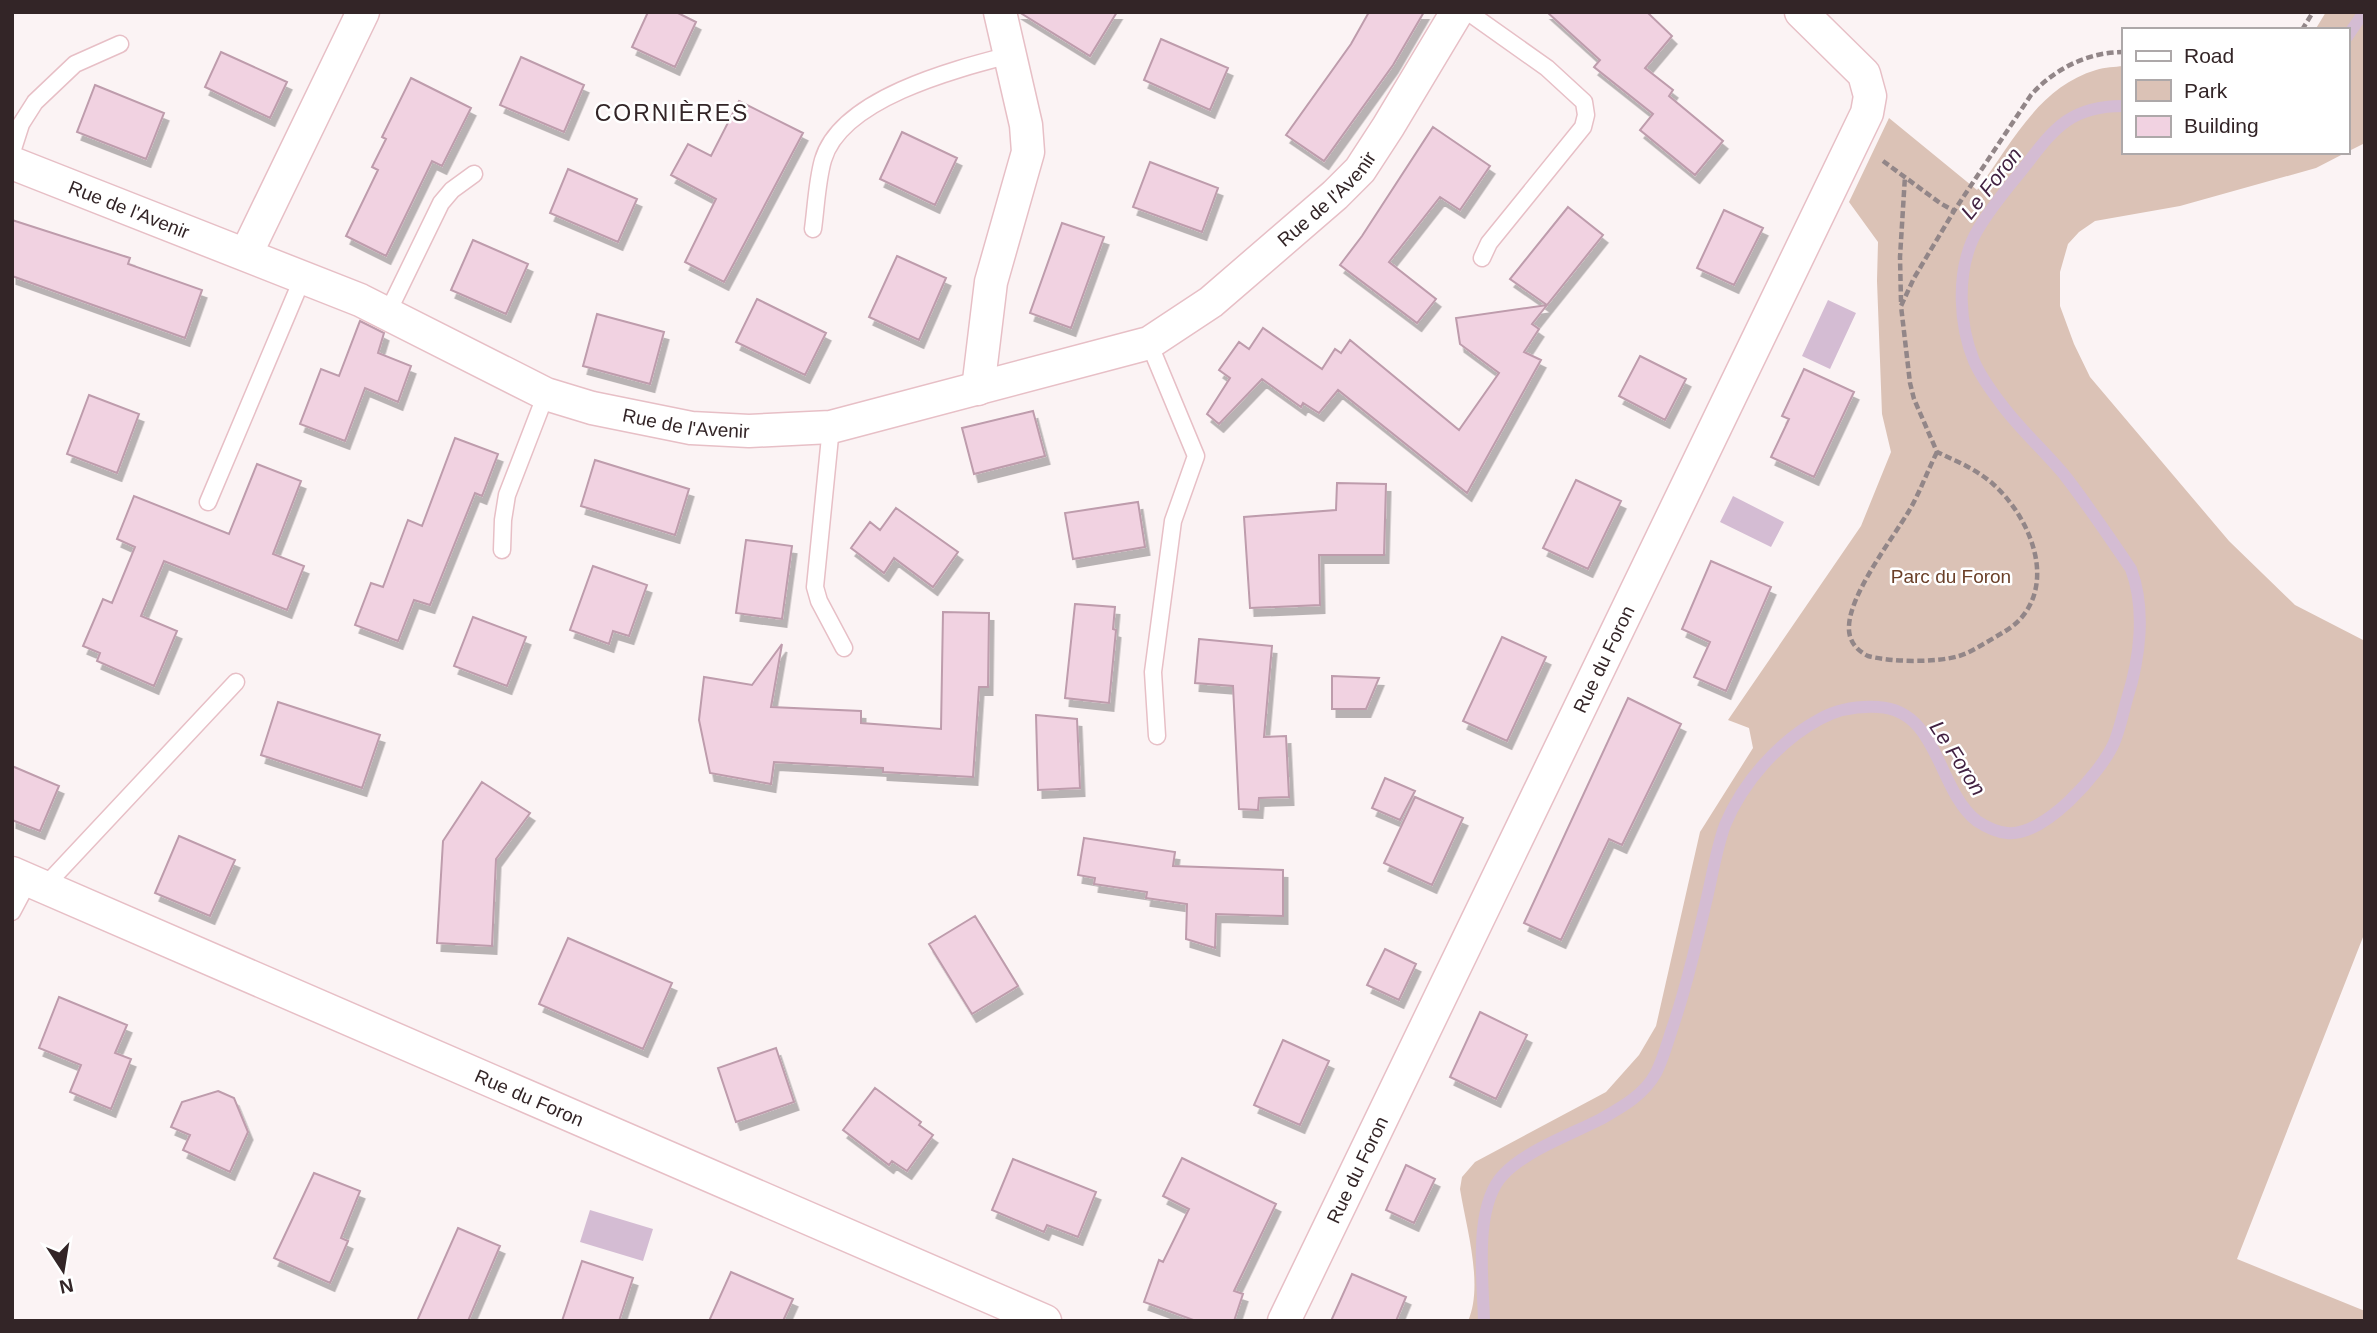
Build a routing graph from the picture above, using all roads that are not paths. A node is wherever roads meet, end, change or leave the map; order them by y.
1 (363, 12) edge
2 (1000, 12) edge
3 (1457, 12) edge
4 (1468, 12) edge
5 (1801, 12) edge
6 (120, 44) dead end
7 (1010, 55) junction
8 (12, 152) edge
9 (12, 163) edge
10 (474, 174) dead end
11 (813, 229) dead end
12 (246, 254) junction
13 (1482, 258) dead end
14 (303, 277) junction
15 (388, 312) junction
16 (1149, 343) junction
17 (978, 389) junction
18 (546, 394) junction
19 (831, 427) junction
20 (208, 502) dead end
21 (502, 550) dead end
22 (844, 648) dead end
23 (236, 682) dead end
24 (1157, 736) dead end
25 (29, 880) edge
26 (12, 912) edge
27 (1045, 1321) edge
28 (1284, 1321) edge

1 - 12 street
2 - 7 street
3 - 16 street, Rue de l'Avenir
4 - 13 lane
5 - 28 street, Rue du Foron
6 - 8 lane
7 - 11 lane
7 - 17 street
9 - 12 street, Rue de l'Avenir
10 - 15 lane
12 - 14 street, Rue de l'Avenir
14 - 15 street, Rue de l'Avenir
14 - 20 lane
15 - 18 street, Rue de l'Avenir
16 - 17 street, Rue de l'Avenir
16 - 24 lane
17 - 19 street, Rue de l'Avenir
18 - 19 street, Rue de l'Avenir
18 - 21 lane
19 - 22 lane
23 - 25 lane
25 - 26 lane
25 - 27 street, Rue du Foron

